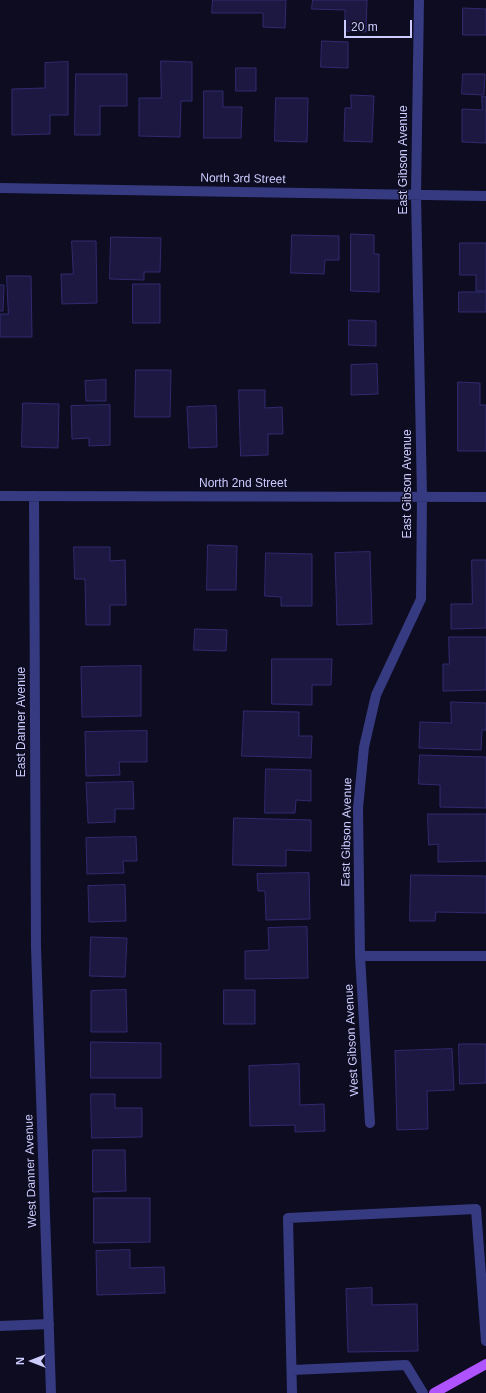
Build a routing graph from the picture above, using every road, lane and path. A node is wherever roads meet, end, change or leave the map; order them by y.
1 (419, 0) edge
2 (0, 188) edge
3 (416, 195) junction
4 (486, 196) edge
5 (0, 496) edge
6 (34, 496) junction
7 (422, 497) junction
8 (486, 498) edge
9 (36, 947) joint
10 (360, 956) junction
11 (486, 956) edge
12 (370, 1123) dead end
13 (49, 1324) junction
14 (0, 1326) edge
15 (486, 1342) edge
16 (486, 1364) edge
17 (292, 1370) junction
18 (51, 1393) edge
19 (292, 1393) edge
20 (423, 1393) edge
21 (434, 1393) edge

1 - 3 street, East Gibson Avenue
2 - 3 street, North 3rd Street
3 - 4 street, North 3rd Street
3 - 7 street, East Gibson Avenue
5 - 6 street, North 2nd Street
6 - 7 street, North 2nd Street
6 - 9 street, East Danner Avenue
7 - 8 street, North 2nd Street
7 - 10 street, East Gibson Avenue
9 - 13 street, West Danner Avenue
10 - 11 street
10 - 12 street, West Gibson Avenue
13 - 14 street
13 - 18 street, West Danner Avenue
15 - 17 street
16 - 21 main road
17 - 19 street
17 - 20 street

